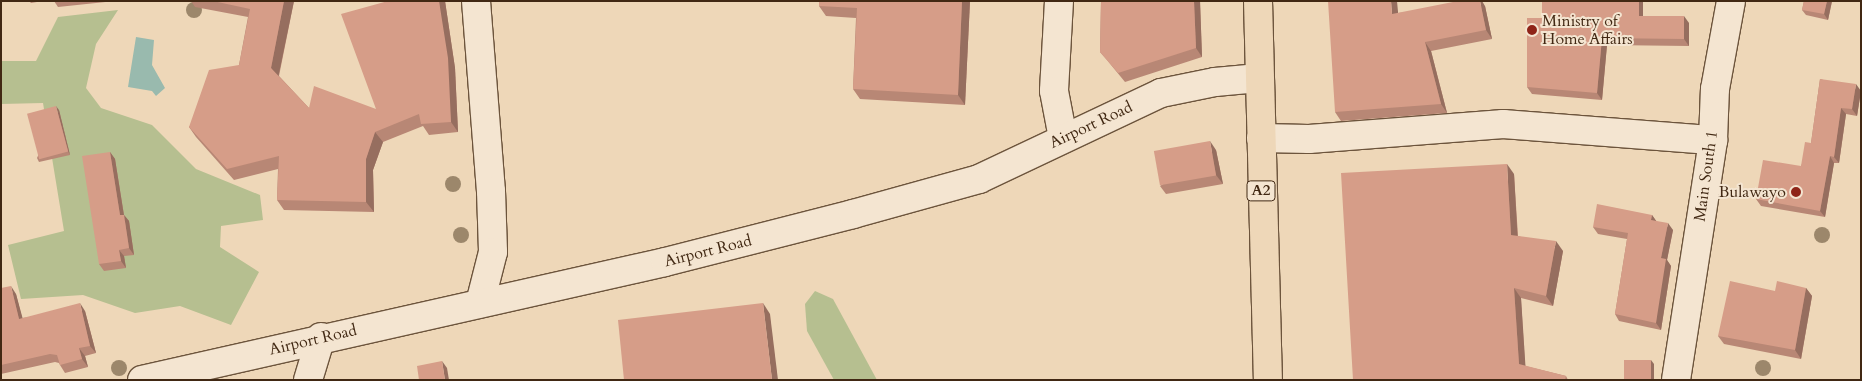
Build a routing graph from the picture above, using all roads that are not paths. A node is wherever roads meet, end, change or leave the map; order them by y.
1 (476, 1) edge
2 (1059, 1) edge
3 (1258, 1) edge
4 (1732, 1) edge
5 (1259, 78) junction
6 (1063, 138) junction
7 (1261, 138) junction
8 (1713, 140) junction
9 (480, 303) junction
10 (321, 338) junction
11 (142, 380) edge
12 (308, 380) edge
13 (1268, 380) edge
14 (1676, 380) edge

1 - 9 street
2 - 6 street
3 - 5 main road, A2
4 - 8 street, Main South 1
5 - 6 street, Airport Road
5 - 7 main road, A2
6 - 9 street, Airport Road
7 - 8 street
7 - 13 main road, A2
8 - 14 street, Main South 1
9 - 10 street, Airport Road
10 - 11 street, Airport Road
10 - 12 street

